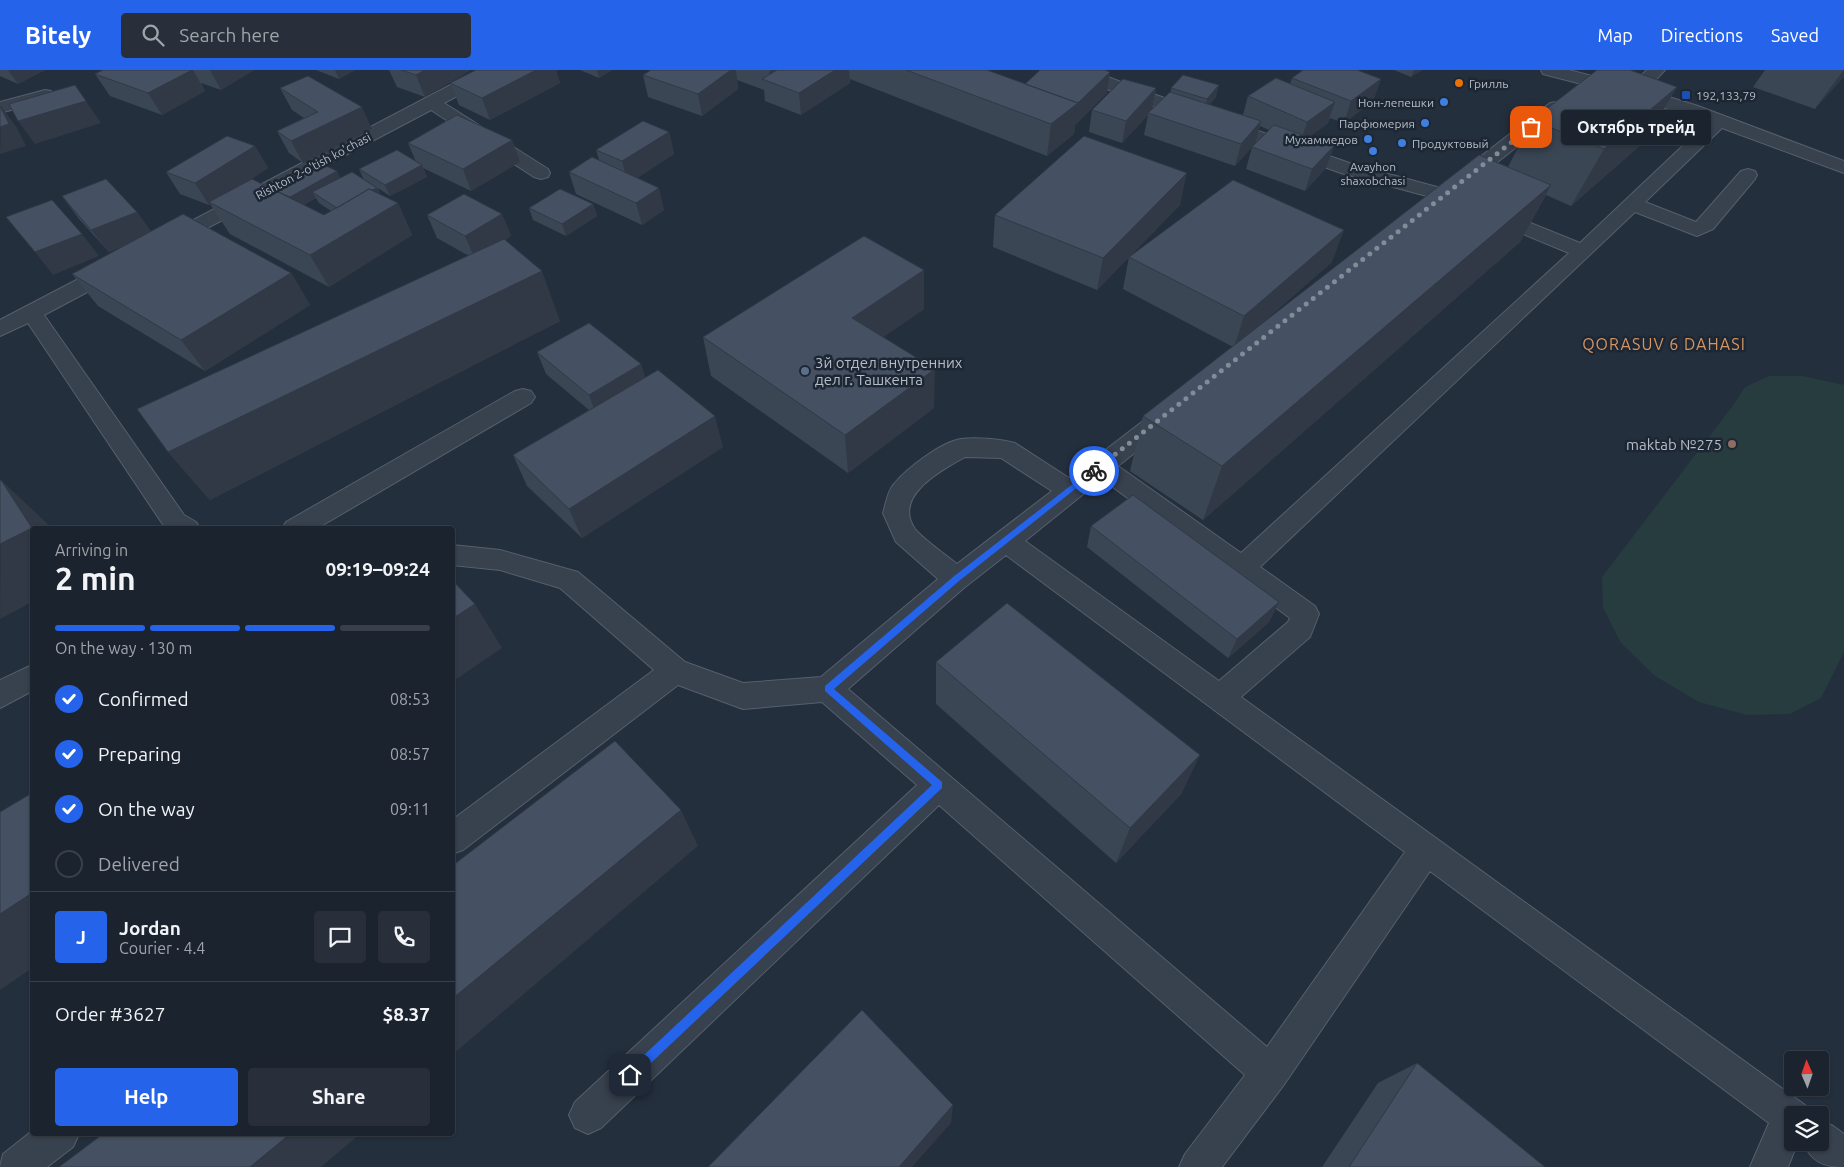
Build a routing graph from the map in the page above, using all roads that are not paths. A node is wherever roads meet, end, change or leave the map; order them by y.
1 (492, 70) edge
2 (1075, 70) edge
3 (1549, 70) edge
4 (1657, 70) edge
5 (1588, 81) junction
6 (56, 91) edge
7 (1634, 92) junction
8 (432, 103) junction
9 (0, 108) edge
10 (1719, 121) junction
11 (1844, 167) edge
12 (541, 173) dead end
13 (1748, 175) dead end
14 (1445, 195) junction
15 (1632, 204) junction
16 (1421, 213) edge
17 (154, 249) edge
18 (1583, 250) junction
19 (136, 258) edge
20 (32, 313) junction
21 (0, 328) edge
22 (523, 397) dead end
23 (1187, 398) edge
24 (1102, 466) junction
25 (1070, 490) junction
26 (182, 526) edge
27 (300, 526) edge
28 (1006, 541) junction
29 (455, 555) edge
30 (1242, 568) junction
31 (956, 579) junction
32 (676, 671) junction
33 (30, 677) edge
34 (828, 688) junction
35 (0, 695) edge
36 (1220, 698) junction
37 (939, 785) junction
38 (455, 837) edge
39 (1424, 850) junction
40 (1270, 1073) junction
41 (1784, 1113) edge
42 (588, 1115) dead end
43 (1784, 1134) edge
44 (57, 1136) edge
45 (1829, 1146) edge
46 (1844, 1157) edge
47 (16, 1167) edge
48 (1198, 1167) edge
49 (1769, 1167) edge

1 - 8 street, Rishton 2-o'tish ko'chasi
2 - 14 street
3 - 5 street
4 - 7 street
5 - 7 street
5 - 14 street
6 - 9 street
7 - 10 street
8 - 12 street
8 - 17 street, Rishton 2-o'tish ko'chasi
10 - 11 street
10 - 15 street
13 - 15 street
14 - 16 street
14 - 18 street
15 - 18 street
18 - 30 street
19 - 20 street
20 - 21 street
20 - 26 street
22 - 27 street
23 - 24 street
24 - 25 street
24 - 30 street
25 - 28 street
25 - 31 street
28 - 31 street
28 - 36 street
29 - 32 street
30 - 36 street
31 - 34 street
32 - 34 street
32 - 38 street
33 - 35 street
34 - 37 street
36 - 39 street
37 - 40 street
37 - 42 street
39 - 40 street
39 - 41 street
40 - 48 street
43 - 49 street
44 - 47 street
45 - 46 street

